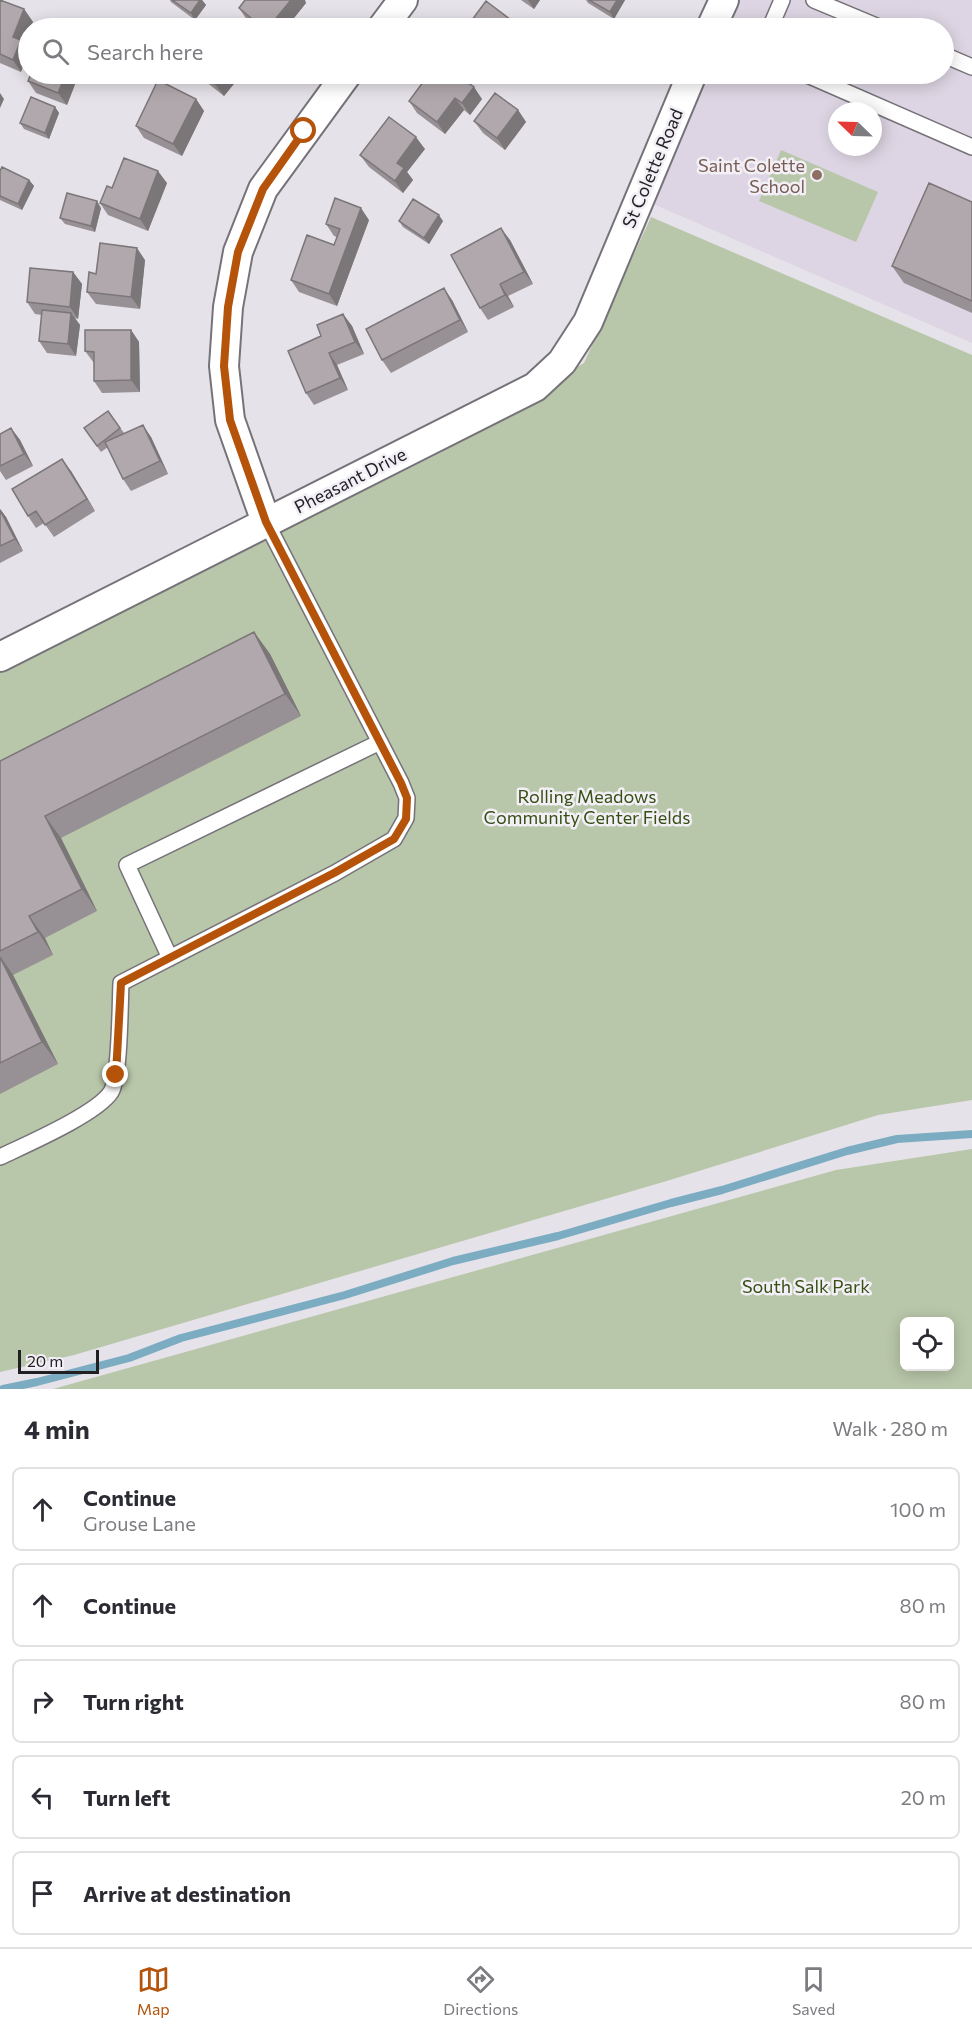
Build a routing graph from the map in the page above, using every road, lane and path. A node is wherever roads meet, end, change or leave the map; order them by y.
1 (403, 0) edge
2 (724, 0) edge
3 (782, 0) edge
4 (814, 0) edge
5 (390, 18) edge
6 (716, 18) edge
7 (774, 18) edge
8 (857, 18) edge
9 (954, 59) edge
10 (972, 67) edge
11 (340, 84) edge
12 (688, 84) edge
13 (828, 84) edge
14 (972, 147) edge
15 (612, 261) joint
16 (266, 522) junction
17 (0, 657) edge
18 (380, 741) junction
19 (170, 958) junction
20 (0, 1157) edge

1 - 5 street
2 - 6 street
3 - 7 lane
4 - 8 lane
9 - 10 lane
11 - 16 street
12 - 15 street, St Colette Road
13 - 14 lane
15 - 16 street, Pheasant Drive
16 - 17 street, Pheasant Drive
16 - 18 lane
18 - 19 lane
18 - 19 lane
19 - 20 lane

